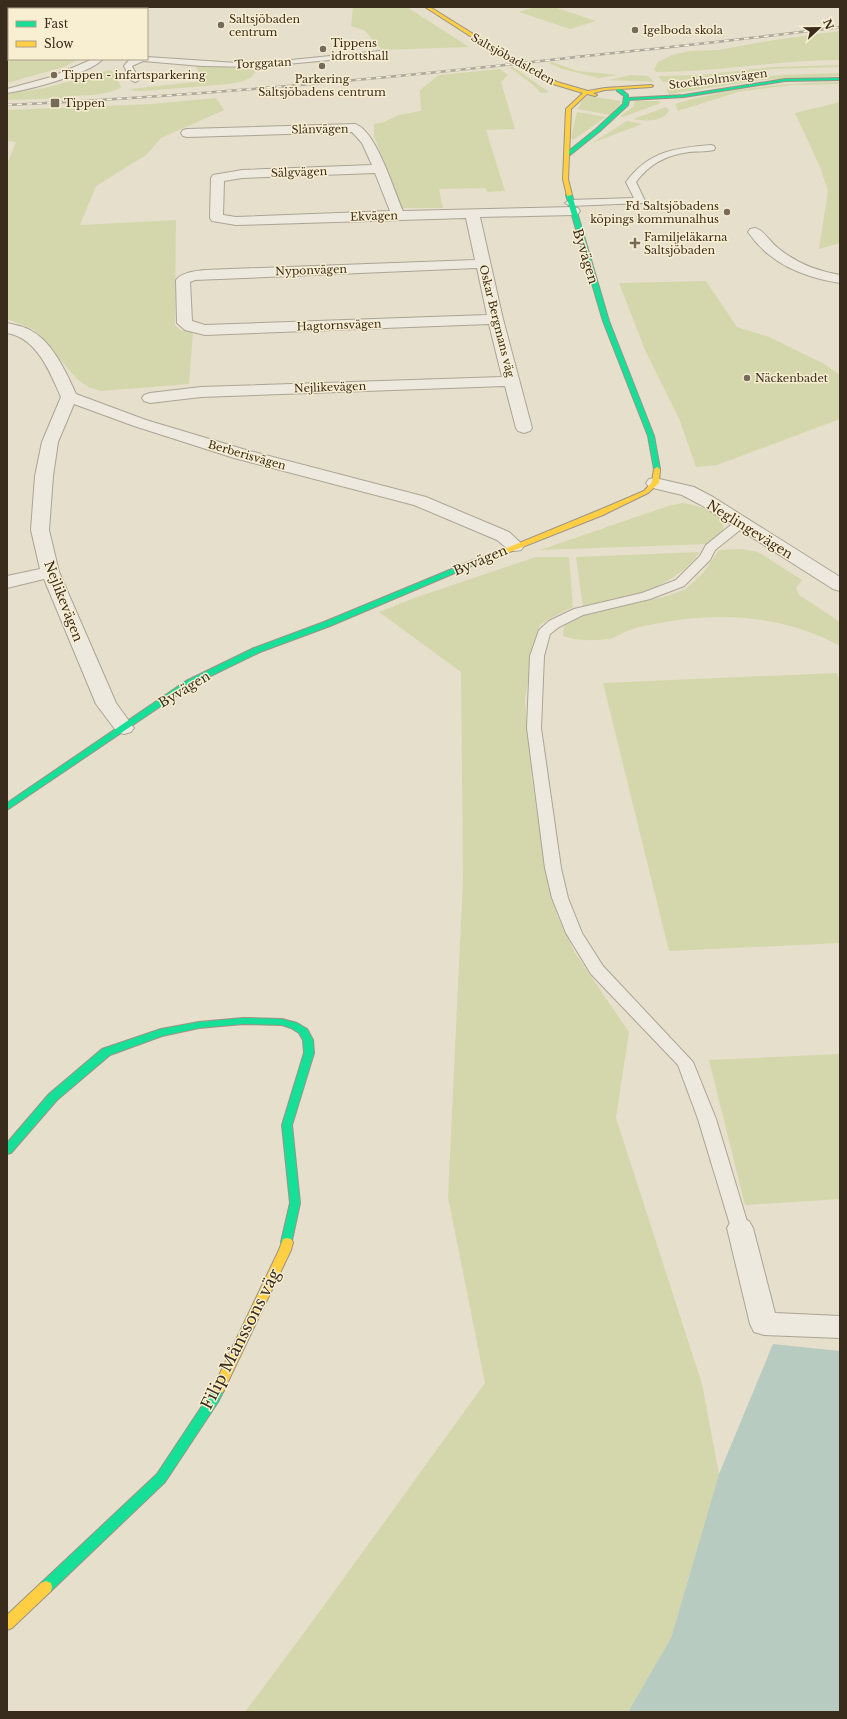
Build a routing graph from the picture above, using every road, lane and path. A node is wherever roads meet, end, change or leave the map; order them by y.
1 (427, 7) edge
2 (380, 53) dead end
3 (148, 59) edge
4 (97, 60) edge
5 (139, 60) edge
6 (516, 63) junction
7 (840, 70) edge
8 (770, 73) dead end
9 (840, 79) edge
10 (135, 80) dead end
11 (616, 88) junction
12 (7, 91) edge
13 (586, 93) junction
14 (559, 95) dead end
15 (684, 96) junction
16 (628, 99) junction
17 (654, 108) dead end
18 (619, 122) dead end
19 (598, 130) junction
20 (187, 133) dead end
21 (711, 148) dead end
22 (568, 154) junction
23 (380, 169) junction
24 (218, 178) joint
25 (571, 207) junction
26 (472, 214) junction
27 (398, 215) junction
28 (755, 232) dead end
29 (482, 264) junction
30 (840, 279) edge
31 (495, 320) junction
32 (185, 323) joint
33 (7, 328) edge
34 (511, 381) junction
35 (69, 397) junction
36 (150, 398) dead end
37 (524, 428) dead end
38 (655, 483) junction
39 (741, 523) junction
40 (514, 546) junction
41 (50, 572) junction
42 (7, 582) edge
43 (840, 585) edge
44 (124, 728) junction
45 (7, 807) edge
46 (7, 1150) edge
47 (740, 1228) joint
48 (840, 1327) edge
49 (7, 1624) edge

1 - 6 street, Saltsjöbadsleden
2 - 3 lane, Torggatan
4 - 12 lane
5 - 10 lane
6 - 13 street, Saltsjöbadsleden
6 - 14 street
7 - 8 street, Stockholmsvägen
9 - 15 street, Stockholmsvägen
11 - 11 street, Stockholmsvägen
11 - 13 street
11 - 16 street
13 - 16 street, Saltsjöbadsleden
13 - 22 street, Byvägen
15 - 16 street, Stockholmsvägen
15 - 17 street
16 - 19 street
18 - 19 street
19 - 22 street
20 - 23 street, Slånvägen
21 - 25 lane
22 - 25 street, Byvägen
23 - 24 street, Sälgvägen
23 - 27 street, Slånvägen
24 - 27 street, Ekvägen
25 - 26 street, Ekvägen
25 - 38 street, Byvägen
26 - 27 street, Ekvägen
26 - 29 street, Oskar Bergmans väg
28 - 30 street
29 - 31 street, Oskar Bergmans väg
29 - 32 street, Nyponvägen
31 - 32 street, Hagtornsvägen
31 - 34 street, Oskar Bergmans väg
33 - 35 street
34 - 36 street, Nejlikevägen
34 - 37 street, Oskar Bergmans väg
35 - 40 street, Berberisvägen
35 - 41 street, Nejlikevägen
38 - 39 street, Neglingevägen
38 - 40 street, Byvägen
39 - 43 street, Neglingevägen
39 - 47 lane
40 - 44 street, Byvägen
41 - 42 street
41 - 44 street, Nejlikevägen
44 - 45 street, Byvägen
46 - 49 street, Filip Månssons väg
47 - 48 street

